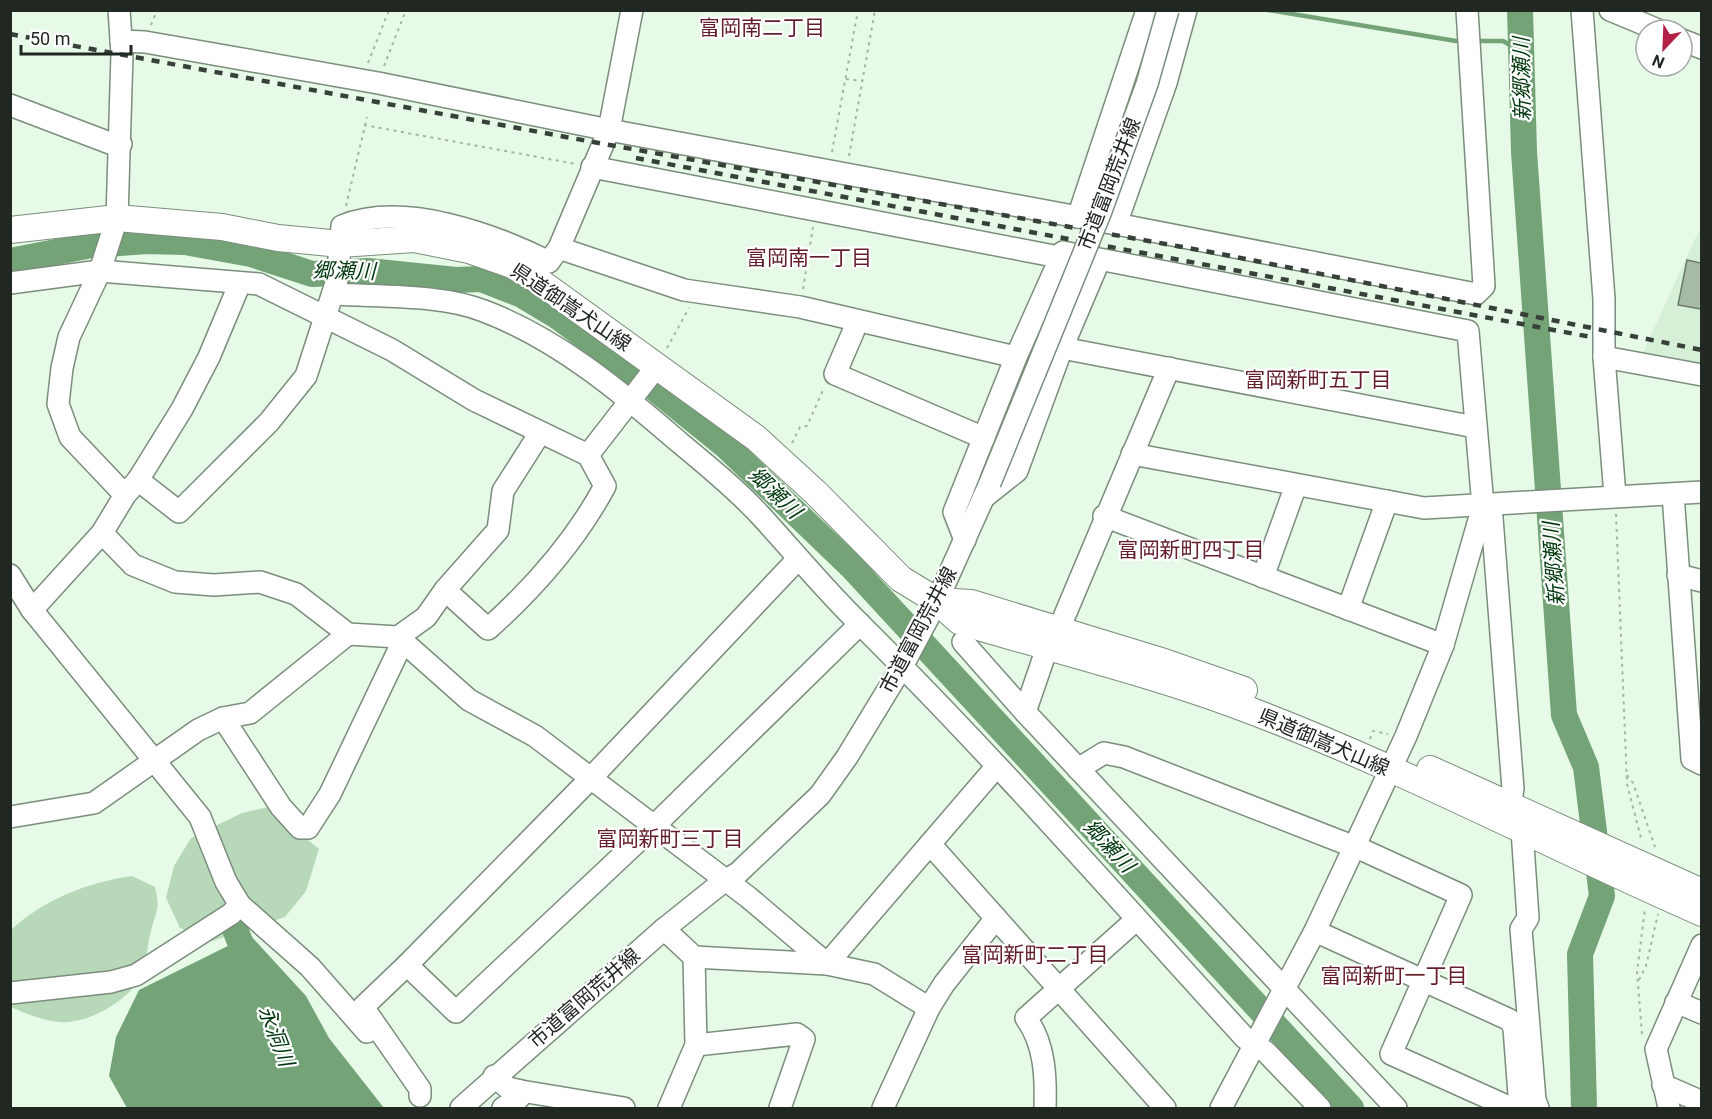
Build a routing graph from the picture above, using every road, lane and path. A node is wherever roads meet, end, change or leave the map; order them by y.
1 (119, 10) edge
2 (389, 10) edge
3 (406, 10) edge
4 (632, 10) edge
5 (858, 10) edge
6 (875, 10) edge
7 (1147, 10) edge
8 (1168, 10) edge
9 (1186, 10) edge
10 (1467, 10) edge
11 (1582, 10) edge
12 (1610, 10) edge
13 (1634, 20) edge
14 (121, 41) junction
15 (846, 79) junction
16 (370, 81) junction
17 (862, 81) junction
18 (10, 105) edge
19 (366, 117) dead end
20 (364, 125) junction
21 (609, 130) junction
22 (122, 144) junction
23 (592, 167) junction
24 (838, 172) junction
25 (816, 210) junction
26 (1078, 217) junction
27 (117, 218) junction
28 (1116, 224) junction
29 (10, 230) edge
30 (341, 235) junction
31 (1059, 257) junction
32 (1099, 261) junction
33 (548, 263) junction
34 (100, 270) junction
35 (10, 283) edge
36 (240, 283) junction
37 (335, 287) junction
38 (692, 303) dead end
39 (800, 307) junction
40 (326, 318) junction
41 (855, 330) dead end
42 (1062, 348) junction
43 (1016, 357) junction
44 (1604, 357) junction
45 (657, 366) junction
46 (1168, 368) junction
47 (835, 374) junction
48 (1701, 375) edge
49 (630, 399) junction
50 (1475, 427) junction
51 (540, 433) junction
52 (984, 438) junction
53 (1132, 454) junction
54 (588, 455) junction
55 (782, 462) junction
56 (1296, 484) junction
57 (131, 488) junction
58 (987, 490) junction
59 (1701, 492) edge
60 (1673, 494) junction
61 (1615, 496) junction
62 (1387, 501) junction
63 (1487, 505) junction
64 (1104, 516) junction
65 (102, 533) junction
66 (965, 540) junction
67 (798, 559) junction
68 (10, 575) edge
69 (1678, 575) junction
70 (1263, 577) junction
71 (1701, 581) edge
72 (446, 590) junction
73 (1348, 609) junction
74 (32, 610) junction
75 (932, 611) junction
76 (860, 624) junction
77 (348, 634) junction
78 (1692, 635) edge
79 (1053, 638) junction
80 (400, 639) junction
81 (963, 642) dead end
82 (1443, 645) junction
83 (903, 665) junction
84 (1025, 712) junction
85 (223, 718) junction
86 (1394, 762) junction
87 (153, 763) junction
88 (1701, 764) edge
89 (997, 766) junction
90 (1078, 769) junction
91 (1627, 775) junction
92 (591, 778) junction
93 (1510, 804) junction
94 (10, 817) edge
95 (654, 826) junction
96 (1530, 827) junction
97 (930, 844) junction
98 (1355, 847) junction
99 (1642, 868) junction
100 (724, 881) junction
101 (1701, 892) edge
102 (240, 905) junction
103 (1701, 913) edge
104 (1658, 914) dead end
105 (996, 918) junction
106 (1137, 919) junction
107 (664, 929) junction
108 (1315, 931) junction
109 (1701, 945) edge
110 (694, 957) junction
111 (827, 964) junction
112 (407, 965) junction
113 (1424, 981) junction
114 (1638, 983) junction
115 (1059, 986) junction
116 (1284, 991) junction
117 (10, 993) edge
118 (1676, 1002) junction
119 (929, 1008) junction
120 (1701, 1014) edge
121 (1642, 1036) dead end
122 (696, 1045) junction
123 (1254, 1046) junction
124 (494, 1077) junction
125 (1663, 1085) junction
126 (520, 1091) junction
127 (426, 1102) edge
128 (1701, 1102) edge
129 (461, 1108) edge
130 (503, 1108) edge
131 (618, 1108) edge
132 (669, 1108) edge
133 (780, 1108) edge
134 (883, 1108) edge
135 (1045, 1108) edge
136 (1165, 1108) edge
137 (1221, 1108) edge
138 (1320, 1108) edge
139 (1396, 1108) edge
140 (1511, 1108) edge
141 (1520, 1108) edge
142 (1538, 1108) edge
143 (1669, 1108) edge

1 - 14 street
2 - 16 path
3 - 16 path
4 - 21 street
5 - 15 path
6 - 17 path
7 - 26 street
8 - 58 street, 市道富岡荒井線, bridge
9 - 28 street
10 - 28 street
11 - 44 street
12 - 13 street
14 - 16 street
14 - 22 street
15 - 17 path
15 - 24 path
16 - 21 street
17 - 24 path
18 - 22 street
19 - 20 path
20 - 23 path
20 - 30 path
21 - 23 street
21 - 24 street
22 - 27 street
23 - 25 street
23 - 33 street
24 - 26 street
25 - 31 street
25 - 39 path
26 - 28 street
27 - 29 main road, 県道御嵩犬山線
27 - 30 main road, 県道御嵩犬山線
27 - 34 street
30 - 33 main road, 県道御嵩犬山線
30 - 37 street
31 - 32 street
31 - 43 street
32 - 42 street
32 - 50 street
33 - 39 street
33 - 45 main road, 県道御嵩犬山線
34 - 35 street
34 - 36 street
34 - 57 street
36 - 40 street
36 - 57 street
37 - 40 street
37 - 49 street
38 - 45 path
39 - 43 street
40 - 51 street
40 - 57 street
41 - 47 street
42 - 46 street
42 - 58 street
43 - 52 street
44 - 48 street
44 - 61 street
45 - 49 street
45 - 55 main road, 県道御嵩犬山線
46 - 50 street
46 - 53 street
47 - 52 street
47 - 55 path
49 - 54 street
49 - 67 street
50 - 63 street
51 - 54 street
51 - 72 street
52 - 66 street
53 - 56 street
53 - 64 street
54 - 72 street
55 - 75 main road, 県道御嵩犬山線
56 - 62 street
56 - 70 street
57 - 65 street
58 - 66 street, 市道富岡荒井線
59 - 60 street
60 - 61 street
60 - 69 street
61 - 63 street
61 - 91 path
62 - 63 street
62 - 73 street
63 - 82 street
63 - 93 street
64 - 70 street
64 - 79 street
65 - 74 street
65 - 77 street
66 - 75 street, 市道富岡荒井線
67 - 76 street
67 - 92 street
68 - 74 street
69 - 71 street
69 - 78 street
70 - 73 street
72 - 80 street
73 - 82 street
74 - 87 street
75 - 79 main road, 県道御嵩犬山線
75 - 83 street, 市道富岡荒井線
76 - 83 street
76 - 95 street
77 - 80 street
77 - 85 street
78 - 88 street
79 - 84 street
79 - 86 main road, 県道御嵩犬山線
80 - 85 street
80 - 92 street
81 - 84 street
82 - 86 street
83 - 89 street
83 - 100 street, 市道富岡荒井線
84 - 90 street
85 - 87 street
86 - 93 main road, 県道御嵩犬山線
86 - 96 main road, 県道御嵩犬山線
86 - 98 street
87 - 94 street
87 - 102 street
89 - 97 street
89 - 106 street
90 - 98 street
90 - 116 street
91 - 99 path
91 - 99 path
92 - 95 street
92 - 112 street
93 - 96 main road, 県道御嵩犬山線
95 - 100 street
95 - 112 street
96 - 99 main road, 県道御嵩犬山線
96 - 142 street
97 - 105 street
97 - 111 street
98 - 108 street
98 - 113 street
99 - 101 main road, 県道御嵩犬山線
99 - 103 main road, 県道御嵩犬山線
99 - 114 path
100 - 107 street, 市道富岡荒井線
100 - 111 street
102 - 117 street
102 - 127 street
104 - 114 path
105 - 115 street
105 - 119 street
106 - 115 street
106 - 123 street
107 - 110 street
107 - 124 street, 市道富岡荒井線
108 - 113 street
108 - 116 street
109 - 118 street
110 - 111 street
110 - 122 street
111 - 119 street
112 - 127 street
113 - 140 street
113 - 141 street
114 - 121 path
115 - 135 street
115 - 136 street
116 - 123 street
116 - 139 street
118 - 120 street
118 - 125 street
119 - 134 street
122 - 132 street
122 - 133 street
123 - 137 street
123 - 138 street
124 - 126 street
124 - 129 street, 市道富岡荒井線
125 - 128 street
125 - 143 street
126 - 130 street
126 - 131 street

